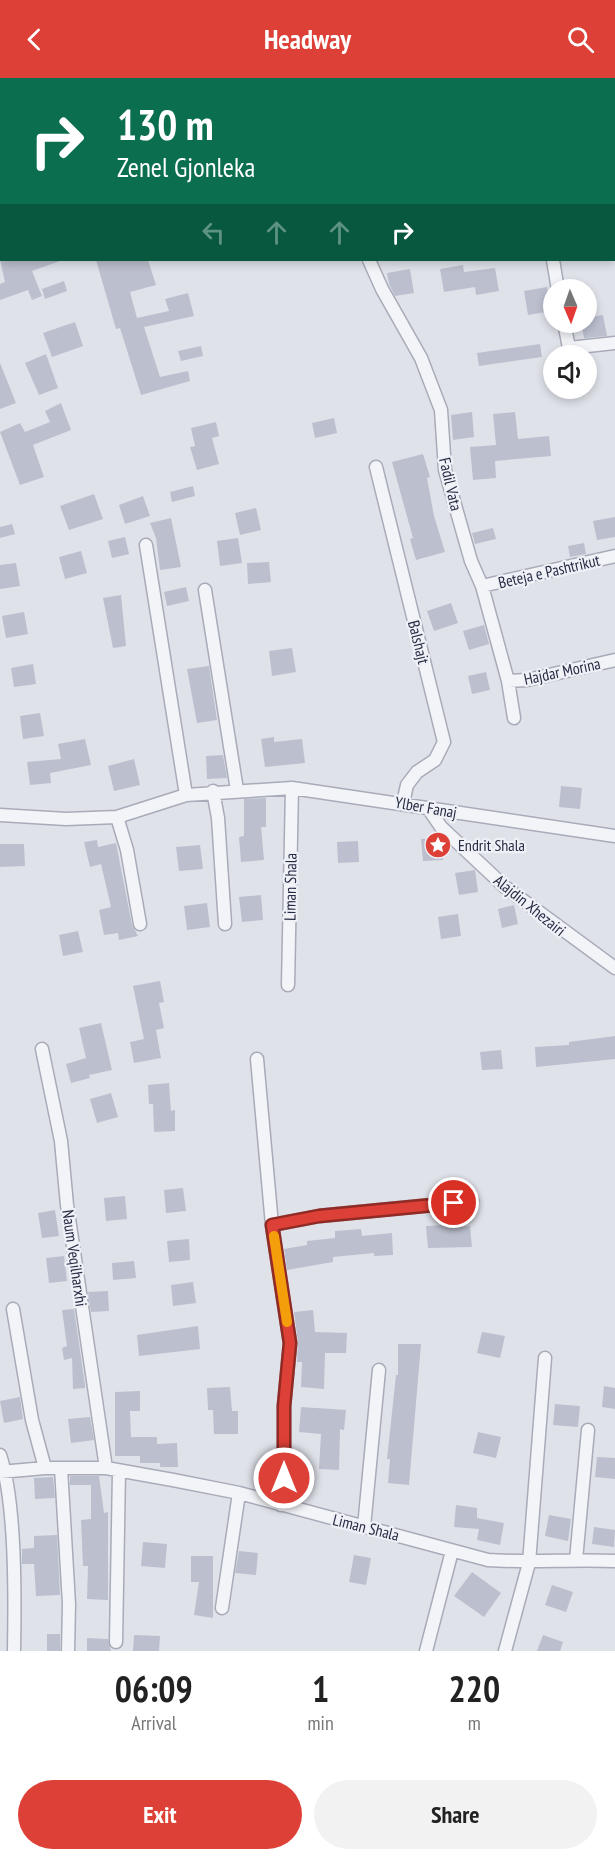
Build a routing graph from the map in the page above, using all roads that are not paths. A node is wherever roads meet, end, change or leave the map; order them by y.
1 (369, 261) edge
2 (553, 261) edge
3 (556, 279) edge
4 (566, 333) edge
5 (615, 343) edge
6 (376, 467) dead end
7 (146, 545) dead end
8 (615, 556) edge
9 (482, 586) junction
10 (205, 590) dead end
11 (615, 660) edge
12 (508, 681) junction
13 (514, 718) dead end
14 (292, 788) junction
15 (237, 790) junction
16 (213, 791) junction
17 (186, 795) junction
18 (404, 804) junction
19 (428, 808) junction
20 (0, 815) edge
21 (117, 817) junction
22 (615, 836) edge
23 (140, 924) dead end
24 (225, 924) dead end
25 (615, 968) edge
26 (288, 986) dead end
27 (42, 1049) dead end
28 (257, 1059) dead end
29 (472, 1201) dead end
30 (272, 1225) junction
31 (13, 1309) dead end
32 (545, 1358) dead end
33 (379, 1370) dead end
34 (588, 1430) dead end
35 (0, 1455) edge
36 (45, 1468) junction
37 (61, 1468) junction
38 (112, 1470) junction
39 (3, 1472) edge
40 (239, 1493) junction
41 (281, 1505) junction
42 (364, 1527) junction
43 (452, 1551) junction
44 (576, 1560) junction
45 (615, 1562) edge
46 (529, 1563) junction
47 (222, 1608) dead end
48 (116, 1642) dead end
49 (14, 1651) edge
50 (68, 1651) edge
51 (426, 1651) edge
52 (505, 1651) edge

1 - 9 street, Fadil Vata
2 - 3 street
4 - 5 street
6 - 18 street, Balshajt
7 - 17 street
8 - 9 street, Beteja e Pashtrikut
9 - 12 street, Fadil Vata
10 - 15 street
11 - 12 street, Hajdar Morina
12 - 13 street, Fadil Vata
14 - 15 street, Ylber Fanaj
14 - 18 street, Ylber Fanaj
14 - 26 street, Liman Shala
15 - 16 street, Ylber Fanaj
16 - 17 street, Ylber Fanaj
16 - 24 street
17 - 21 street, Ylber Fanaj
18 - 19 street, Ylber Fanaj
19 - 22 street, Ylber Fanaj
19 - 25 street, Alajdin Xhezairi
20 - 21 street, Ylber Fanaj
21 - 23 street
27 - 38 street, Naum Veqilharxhi
28 - 30 street
29 - 30 street
30 - 41 street
31 - 36 street
32 - 46 street
33 - 42 street
34 - 44 street
35 - 39 street
36 - 37 street, Liman Shala
36 - 39 street, Liman Shala
37 - 38 street, Liman Shala
37 - 50 street
38 - 40 street, Liman Shala
38 - 48 street, Naum Veqilharxhi
39 - 49 street
40 - 41 street, Liman Shala
40 - 47 street
41 - 42 street, Liman Shala
42 - 43 street, Liman Shala
43 - 46 street, Liman Shala
43 - 51 street
44 - 45 street, Liman Shala
44 - 46 street, Liman Shala
46 - 52 street

